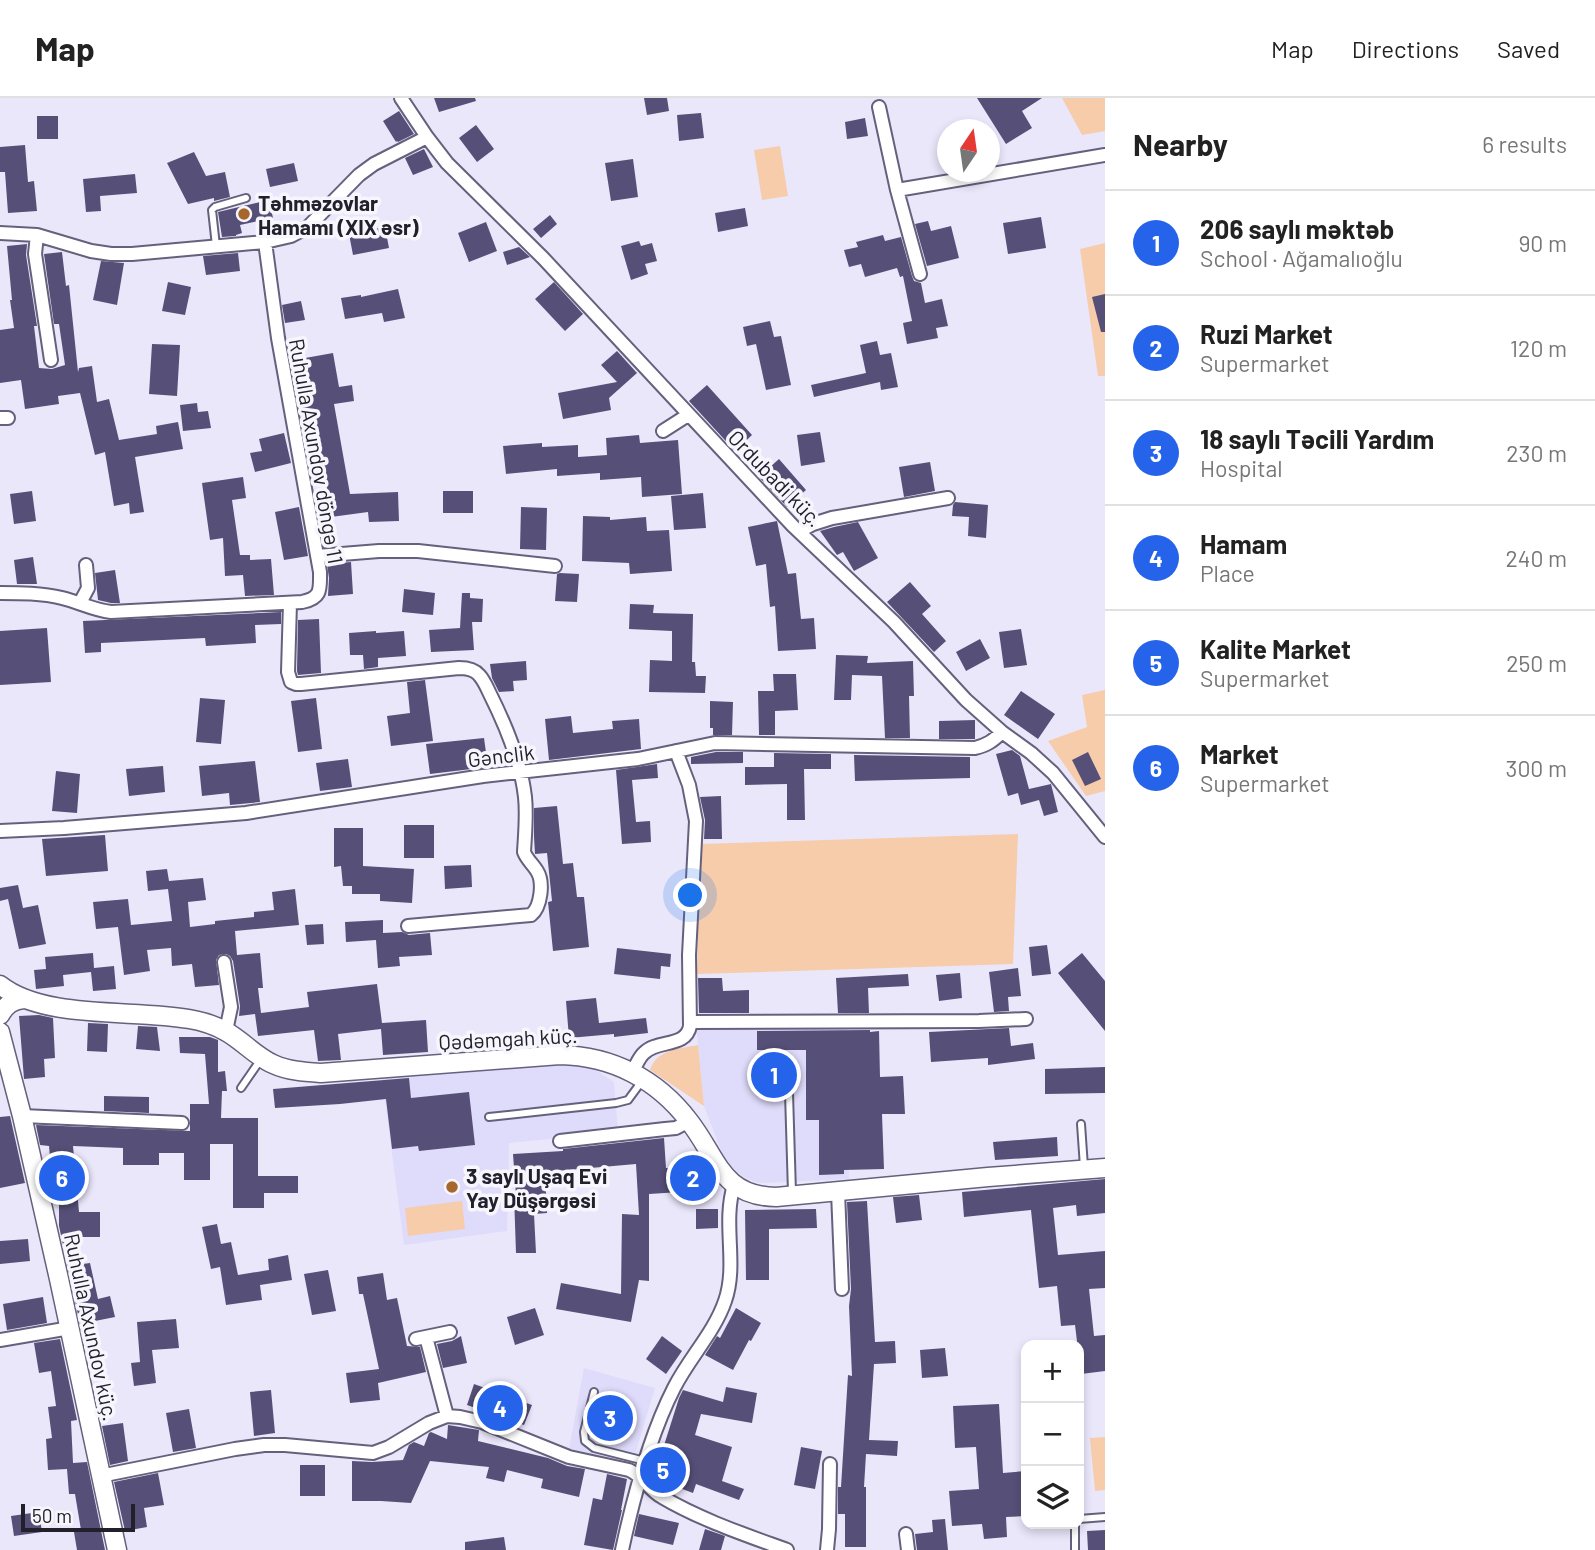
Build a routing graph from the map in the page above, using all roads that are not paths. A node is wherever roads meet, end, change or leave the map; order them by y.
1 (401, 98) edge
2 (879, 107) dead end
3 (427, 137) junction
4 (1105, 155) edge
5 (897, 190) junction
6 (246, 198) dead end
7 (0, 233) edge
8 (37, 235) junction
9 (265, 242) junction
10 (216, 246) junction
11 (920, 274) dead end
12 (51, 360) dead end
13 (688, 415) junction
14 (663, 431) dead end
15 (948, 498) dead end
16 (800, 531) junction
17 (317, 556) junction
18 (86, 565) dead end
19 (555, 566) dead end
20 (0, 593) edge
21 (80, 603) junction
22 (290, 603) junction
23 (1002, 732) junction
24 (676, 751) junction
25 (520, 772) junction
26 (0, 831) edge
27 (1105, 837) edge
28 (408, 926) dead end
29 (224, 962) dead end
30 (0, 985) edge
31 (24, 999) junction
32 (0, 1015) edge
33 (1026, 1019) dead end
34 (690, 1022) junction
35 (226, 1031) junction
36 (0, 1032) edge
37 (262, 1058) junction
38 (638, 1076) junction
39 (241, 1088) dead end
40 (789, 1093) dead end
41 (8, 1095) edge
42 (22, 1116) junction
43 (489, 1117) dead end
44 (689, 1121) junction
45 (182, 1123) dead end
46 (1081, 1124) dead end
47 (560, 1141) dead end
48 (1105, 1168) edge
49 (1084, 1169) junction
50 (734, 1185) junction
51 (838, 1192) junction
52 (792, 1195) junction
53 (842, 1289) dead end
54 (70, 1328) junction
55 (450, 1332) dead end
56 (0, 1340) edge
57 (593, 1392) dead end
58 (447, 1416) junction
59 (646, 1461) junction
60 (830, 1464) dead end
61 (100, 1476) junction
62 (641, 1477) junction
63 (1105, 1517) edge
64 (1084, 1519) edge
65 (1074, 1529) edge
66 (906, 1534) dead end
67 (764, 1546) edge
68 (117, 1550) edge
69 (622, 1550) edge
70 (788, 1550) edge
71 (827, 1550) edge
72 (908, 1550) edge
73 (1076, 1550) edge

1 - 3 street, Ordubadi küç.
2 - 5 street
3 - 9 street
3 - 13 street, Ordubadi küç.
4 - 5 street
5 - 11 street
6 - 10 lane
7 - 8 street
8 - 10 street
8 - 12 street
9 - 10 street
9 - 17 street, Ruhulla Axundov döngə 11
13 - 14 street
13 - 16 street, Ordubadi küç.
15 - 16 street
16 - 23 street, Ordubadi küç.
17 - 19 street
17 - 22 street, Ruhulla Axundov döngə 11
18 - 21 street
20 - 21 street, Ruhulla Axundov döngə 11
21 - 22 street, Ruhulla Axundov döngə 11
22 - 25 street
23 - 24 street, Gənclik
23 - 27 street, Ordubadi küç.
24 - 25 street, Gənclik
24 - 34 street
25 - 26 street, Gənclik
25 - 28 street
29 - 35 street
30 - 31 street, Qədəmgah küç.
31 - 32 street
31 - 35 street, Qədəmgah küç.
33 - 34 street
34 - 38 street
35 - 37 street, Qədəmgah küç.
36 - 41 street, Ruhulla Axundov küç.
37 - 38 street, Qədəmgah küç.
37 - 39 lane
38 - 43 lane
38 - 44 street, Qədəmgah küç.
40 - 52 lane
41 - 42 street, Ruhulla Axundov küç.
42 - 45 street
42 - 54 street, Ruhulla Axundov küç.
44 - 47 street
44 - 50 street, Qədəmgah küç.
46 - 49 lane
48 - 49 street
49 - 51 street
50 - 52 street
50 - 59 street
51 - 52 street
51 - 53 street
54 - 56 street
54 - 61 street, Ruhulla Axundov küç.
55 - 58 street
57 - 59 lane
58 - 61 street
58 - 62 street
59 - 62 street
60 - 71 street
61 - 68 street, Ruhulla Axundov küç.
62 - 67 street
62 - 69 street
63 - 64 lane
65 - 73 lane
66 - 72 street
67 - 70 street

